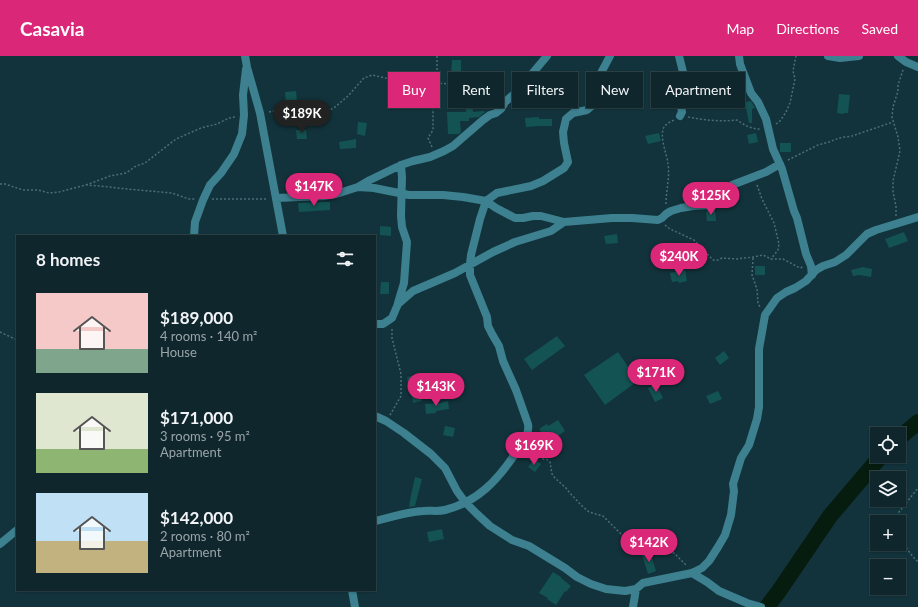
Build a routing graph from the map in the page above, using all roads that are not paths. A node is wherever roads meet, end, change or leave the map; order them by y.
1 (245, 56) edge
2 (547, 56) edge
3 (610, 56) edge
4 (679, 56) edge
5 (739, 56) edge
6 (828, 56) edge
7 (859, 56) edge
8 (898, 56) edge
9 (247, 67) junction
10 (918, 67) edge
11 (680, 116) road end
12 (780, 164) junction
13 (401, 165) junction
14 (358, 187) junction
15 (401, 193) junction
16 (276, 198) junction
17 (486, 201) junction
18 (918, 217) edge
19 (564, 222) junction
20 (194, 235) edge
21 (283, 235) edge
22 (470, 264) junction
23 (812, 275) junction
24 (398, 304) junction
25 (376, 324) edge
26 (376, 416) edge
27 (465, 502) junction
28 (376, 521) edge
29 (16, 531) edge
30 (0, 544) edge
31 (692, 573) junction
32 (636, 589) junction
33 (352, 591) edge
34 (355, 607) edge
35 (633, 607) edge
36 (761, 607) edge

1 - 9 street
2 - 13 street
3 - 17 street
4 - 11 street
5 - 12 street
6 - 7 street
8 - 10 street
9 - 16 street
9 - 20 street
12 - 19 street
12 - 23 street
13 - 14 street
13 - 15 street
14 - 15 street
14 - 16 street
15 - 17 street
15 - 24 street
16 - 21 street
17 - 19 street
17 - 22 street
18 - 23 street
19 - 22 street
22 - 24 street
22 - 27 street
23 - 31 street
24 - 25 street
26 - 27 street
27 - 28 street
27 - 32 street
29 - 30 street
31 - 32 street
31 - 36 street
32 - 35 street
33 - 34 street

